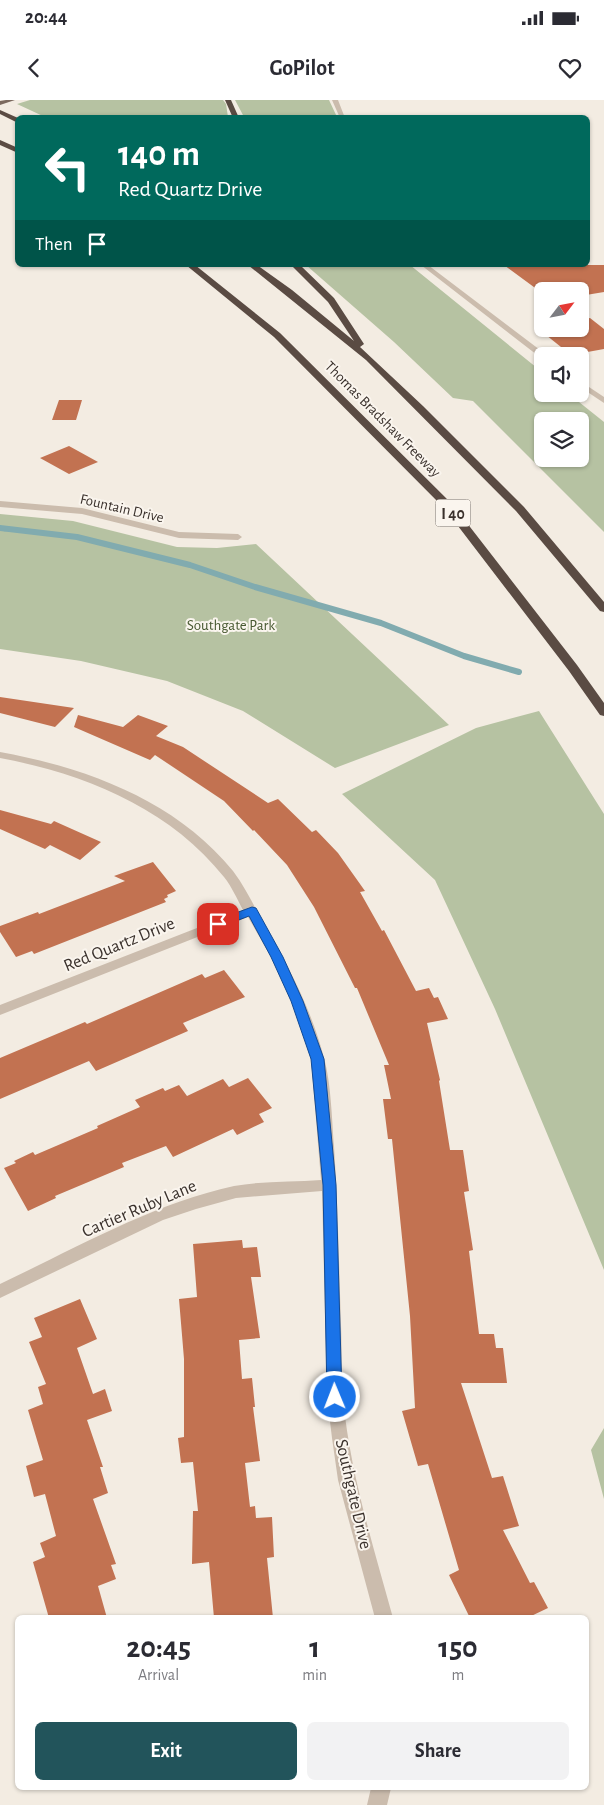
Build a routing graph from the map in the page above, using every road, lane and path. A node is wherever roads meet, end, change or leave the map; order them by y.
1 (12, 100) edge
2 (228, 100) edge
3 (335, 100) edge
4 (0, 103) edge
5 (0, 112) edge
6 (235, 115) edge
7 (342, 115) edge
8 (15, 120) edge
9 (0, 142) edge
10 (15, 150) edge
11 (192, 267) edge
12 (255, 267) edge
13 (297, 267) edge
14 (427, 267) edge
15 (534, 348) edge
16 (369, 358) junction
17 (589, 390) edge
18 (604, 401) edge
19 (0, 504) edge
20 (238, 537) dead end
21 (604, 609) edge
22 (604, 712) edge
23 (0, 755) edge
24 (252, 911) junction
25 (0, 1010) edge
26 (329, 1185) junction
27 (0, 1291) edge
28 (383, 1615) edge
29 (381, 1790) edge
30 (377, 1805) edge

1 - 4 main road
2 - 6 highway
3 - 7 street
5 - 8 highway
9 - 10 highway
11 - 22 highway, Thomas Bradshaw Freeway / I 40
12 - 16 highway, Thomas Bradshaw Freeway
13 - 16 highway
14 - 15 street
16 - 21 highway, Thomas Bradshaw Freeway
17 - 18 street
19 - 20 street, Fountain Drive
23 - 24 street, Southgate Drive
24 - 25 street, Red Quartz Drive
24 - 26 street, Southgate Drive
26 - 27 street, Cartier Ruby Lane
26 - 28 street, Southgate Drive
29 - 30 street

